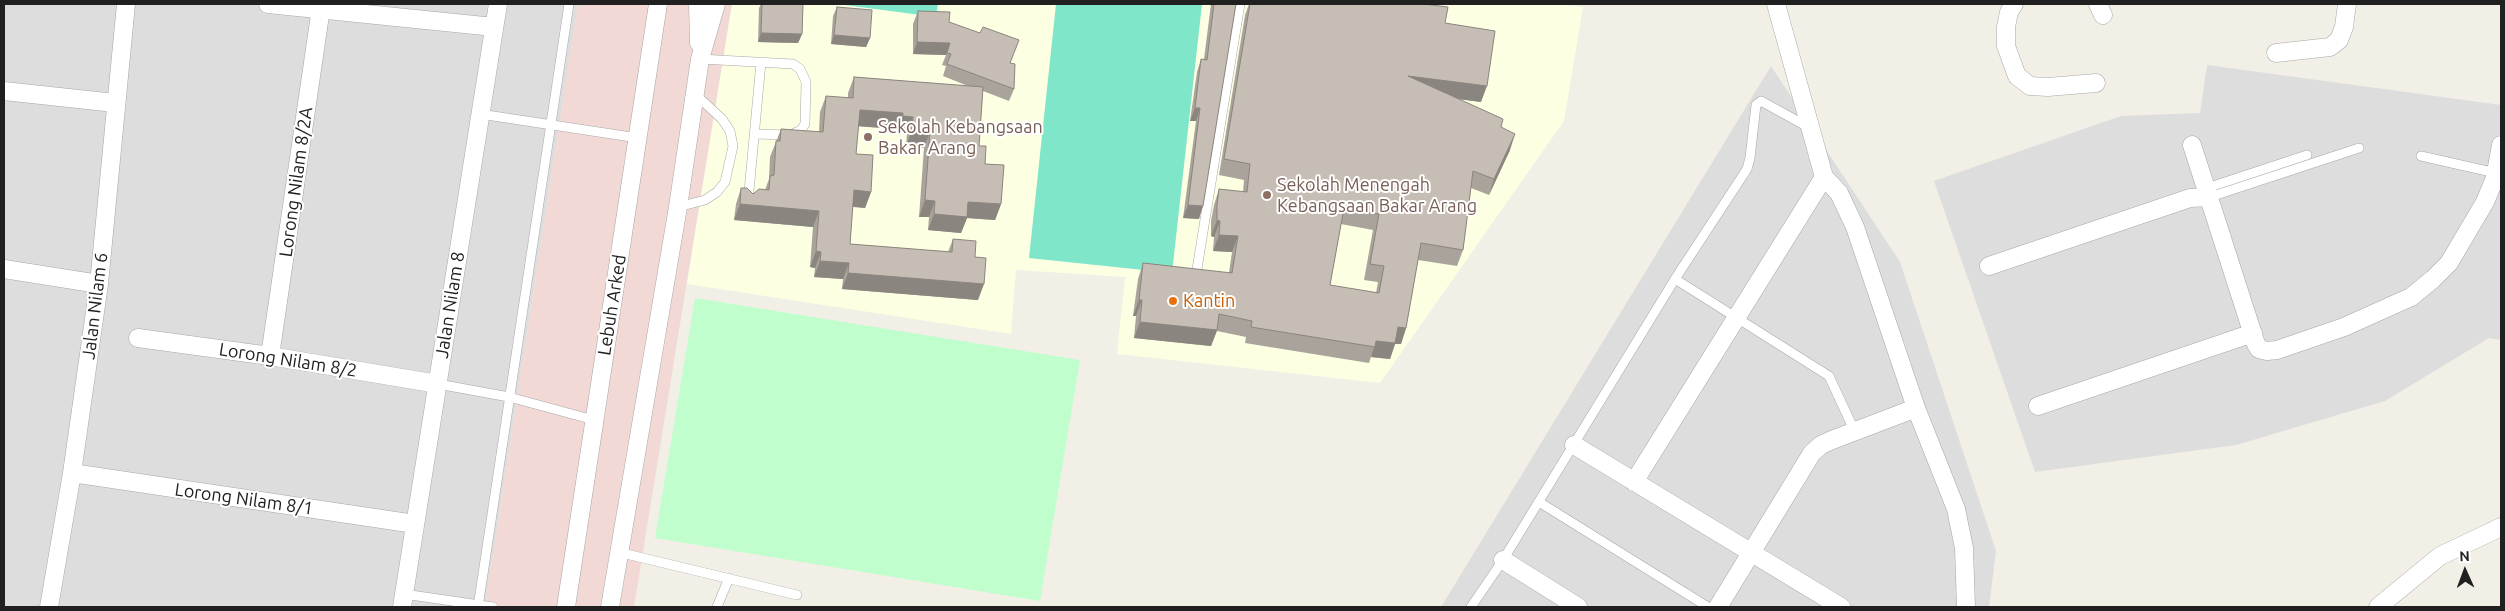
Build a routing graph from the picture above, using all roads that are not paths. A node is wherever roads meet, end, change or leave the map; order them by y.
1 (126, 4) edge
2 (268, 4) edge
3 (498, 4) edge
4 (569, 4) edge
5 (658, 4) edge
6 (698, 4) edge
7 (716, 4) edge
8 (1240, 4) edge
9 (1776, 4) edge
10 (2014, 4) edge
11 (2347, 4) edge
12 (321, 8) junction
13 (494, 27) junction
14 (2276, 53) dead end
15 (700, 59) junction
16 (761, 62) junction
17 (2096, 83) dead end
18 (4, 91) edge
19 (695, 93) junction
20 (115, 103) junction
21 (480, 114) junction
22 (551, 125) junction
23 (1810, 128) junction
24 (754, 134) junction
25 (638, 138) junction
26 (2192, 145) dead end
27 (2501, 145) edge
28 (2359, 148) dead end
29 (2306, 155) dead end
30 (2421, 156) dead end
31 (1824, 177) junction
32 (2498, 177) edge
33 (2208, 192) junction
34 (747, 204) edge
35 (678, 208) junction
36 (1990, 266) dead end
37 (4, 269) edge
38 (1196, 275) edge
39 (1675, 280) junction
40 (99, 284) junction
41 (1735, 319) junction
42 (2253, 334) junction
43 (138, 338) dead end
44 (270, 356) junction
45 (438, 384) junction
46 (510, 397) junction
47 (2038, 406) dead end
48 (1916, 408) junction
49 (594, 420) junction
50 (1855, 432) junction
51 (1574, 445) junction
52 (72, 473) junction
53 (1634, 482) junction
54 (1539, 502) junction
55 (416, 524) junction
56 (2501, 527) edge
57 (618, 552) junction
58 (1751, 552) junction
59 (1503, 560) junction
60 (729, 578) junction
61 (797, 595) dead end
62 (403, 601) edge
63 (478, 606) edge
64 (49, 607) edge
65 (493, 607) edge
66 (566, 607) edge
67 (610, 607) edge
68 (717, 607) edge
69 (1471, 607) edge
70 (1578, 607) edge
71 (1708, 607) edge
72 (1718, 607) edge
73 (1841, 607) edge
74 (1966, 607) edge
75 (2378, 607) edge

1 - 20 street, Jalan Nilam 6
2 - 12 street
3 - 13 street, Jalan Nilam 8
4 - 22 lane
5 - 25 street, Lebuh Arked
6 - 15 street
7 - 15 street
8 - 38 lane
9 - 23 street
10 - 17 street
11 - 14 street
12 - 13 street
12 - 44 street, Lorong Nilam 8/2A
13 - 21 street, Jalan Nilam 8
15 - 16 lane
15 - 19 street
16 - 24 lane
16 - 24 lane
18 - 20 street
19 - 35 street
19 - 35 lane
20 - 40 street, Jalan Nilam 6
21 - 22 lane
21 - 45 street, Jalan Nilam 8
22 - 25 lane
22 - 46 lane
23 - 31 street
23 - 39 lane
24 - 34 lane
25 - 49 street, Lebuh Arked
26 - 33 street
27 - 32 street
28 - 33 lane
29 - 33 lane
30 - 32 lane
31 - 41 street
31 - 48 street
32 - 42 street
33 - 36 street
33 - 42 street
35 - 57 street
37 - 40 street
39 - 41 lane
39 - 51 lane
40 - 52 street, Jalan Nilam 6
41 - 50 lane
41 - 53 street
42 - 47 street
43 - 44 street, Lorong Nilam 8/2
44 - 45 street, Lorong Nilam 8/2
45 - 46 lane
45 - 55 street, Jalan Nilam 8
46 - 49 lane
46 - 63 lane
48 - 50 street
48 - 74 street
49 - 66 street, Lebuh Arked
50 - 58 street
51 - 53 street
51 - 54 lane
52 - 55 street, Lorong Nilam 8/1
52 - 64 street, Jalan Nilam 6
53 - 58 street
54 - 59 lane
54 - 71 lane
55 - 62 street, Jalan Nilam 8
56 - 75 street
57 - 60 lane
57 - 67 street
58 - 72 street
58 - 73 street
59 - 69 lane
59 - 70 street
60 - 61 lane
60 - 68 lane
62 - 63 lane
63 - 65 lane

